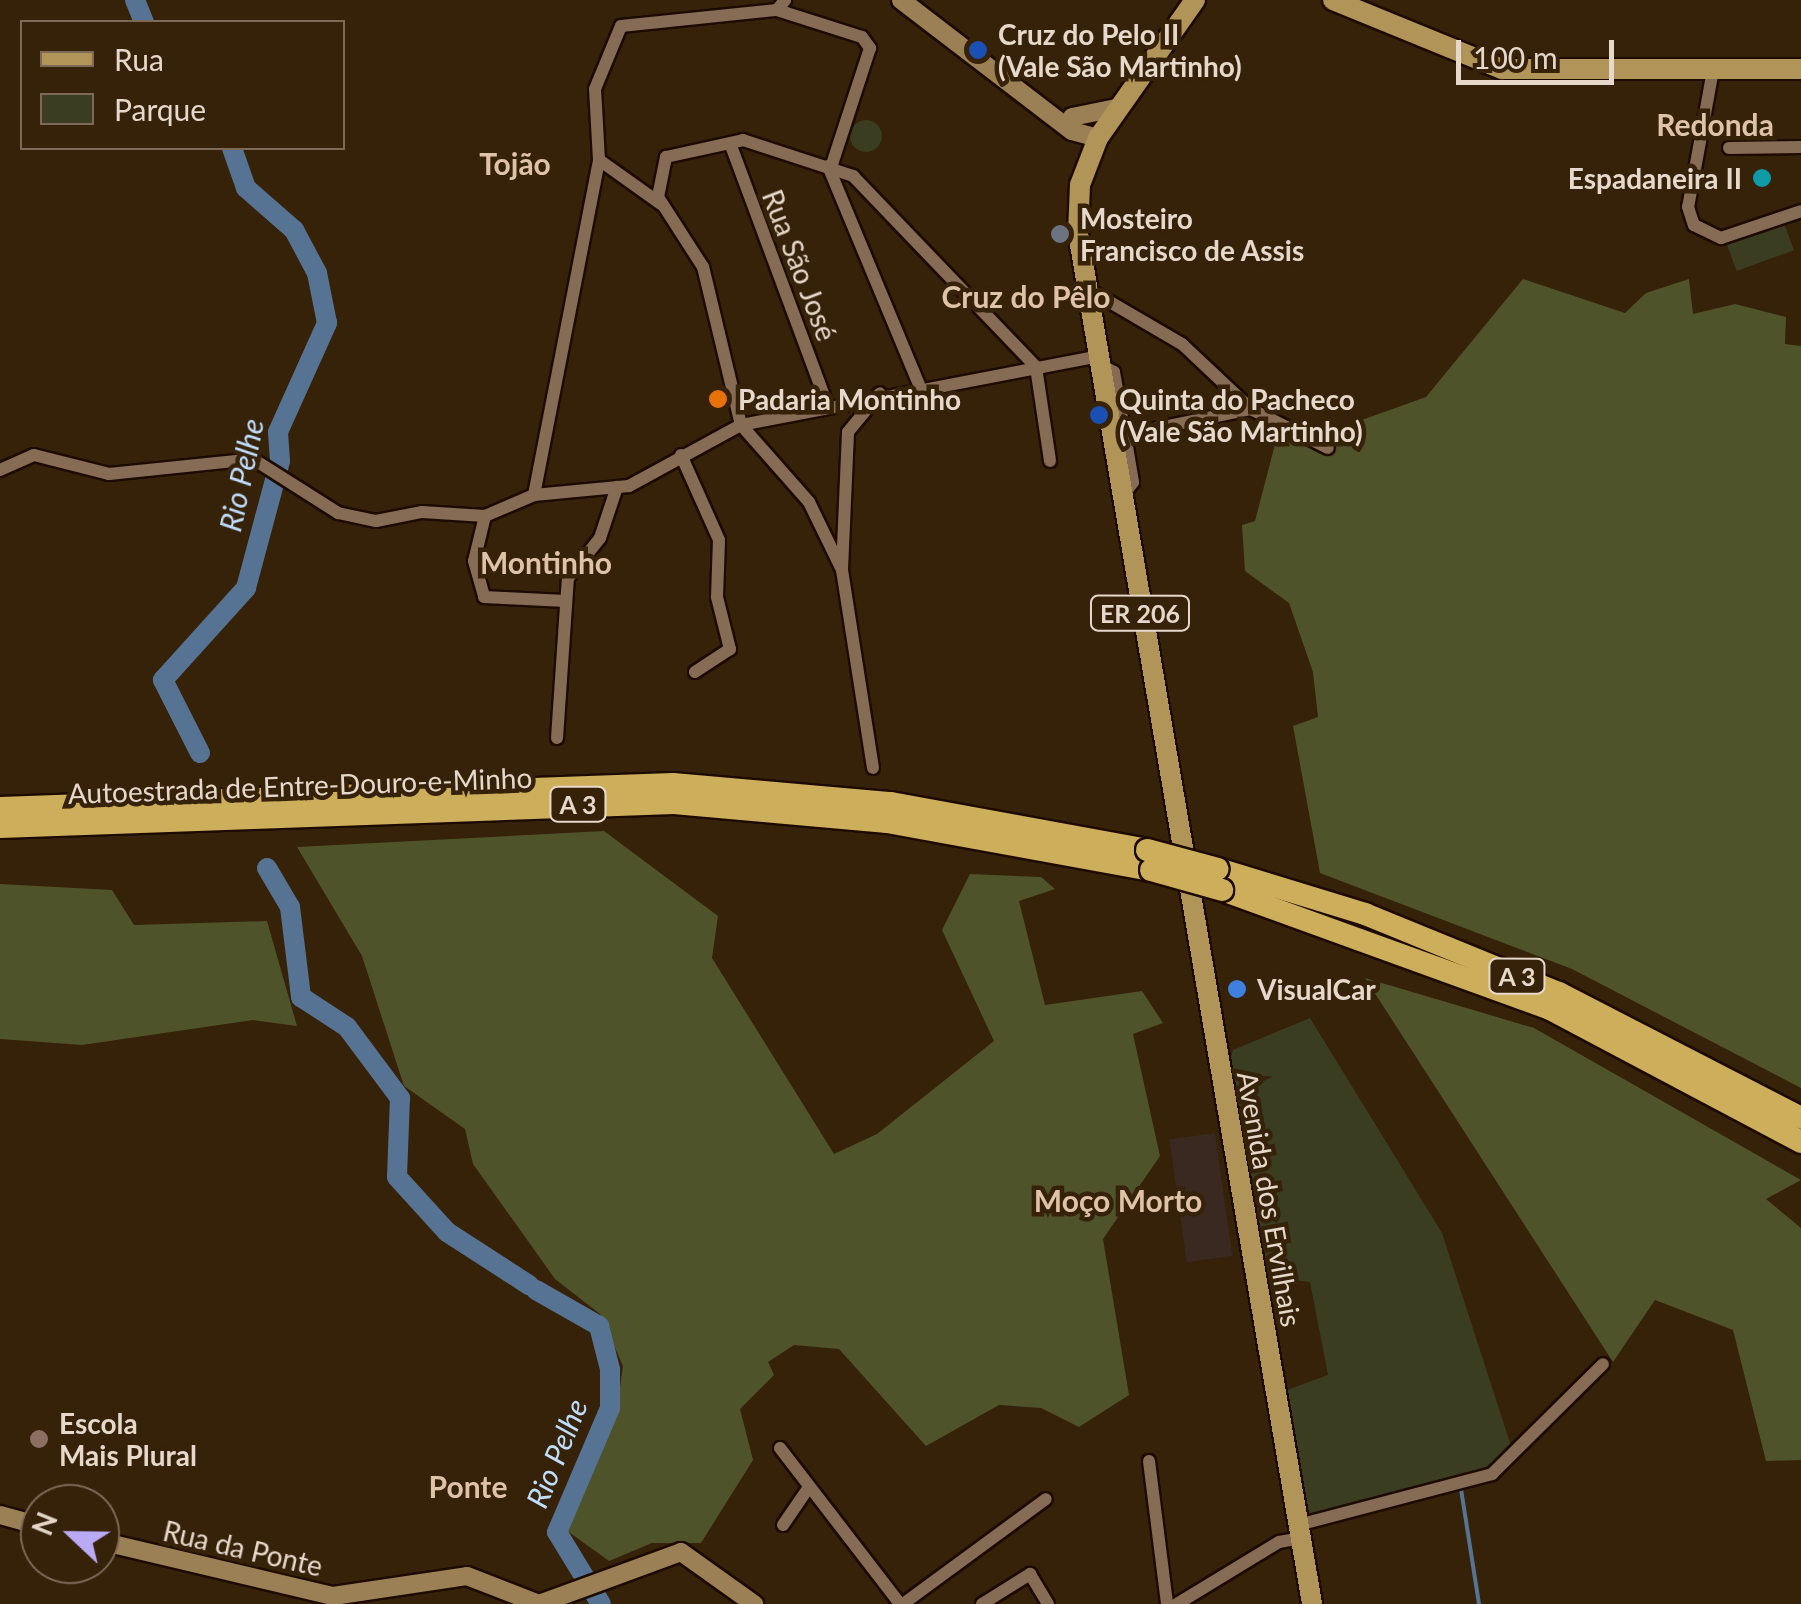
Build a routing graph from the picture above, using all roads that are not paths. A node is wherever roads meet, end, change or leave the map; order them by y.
1 (901, 0) edge
2 (1195, 0) edge
3 (1333, 0) edge
4 (781, 5) edge
5 (1801, 69) edge
6 (1704, 70) junction
7 (1116, 108) junction
8 (1072, 124) junction
9 (1098, 138) junction
10 (730, 143) junction
11 (1801, 147) edge
12 (1729, 148) dead end
13 (599, 160) junction
14 (830, 166) junction
15 (1080, 185) junction
16 (662, 204) junction
17 (1801, 211) edge
18 (1086, 288) junction
19 (1098, 360) junction
20 (1036, 367) junction
21 (919, 386) junction
22 (880, 392) junction
23 (828, 404) junction
24 (1251, 409) junction
25 (741, 425) junction
26 (1125, 435) junction
27 (1328, 448) dead end
28 (681, 454) junction
29 (1050, 460) dead end
30 (0, 470) edge
31 (617, 487) junction
32 (534, 495) junction
33 (1120, 498) junction
34 (485, 516) junction
35 (842, 570) junction
36 (566, 602) junction
37 (695, 672) dead end
38 (557, 738) dead end
39 (873, 768) dead end
40 (0, 808) edge
41 (0, 827) edge
42 (1149, 860) junction
43 (1220, 879) junction
44 (1801, 1118) edge
45 (1801, 1142) edge
46 (1602, 1364) dead end
47 (780, 1448) dead end
48 (1149, 1461) dead end
49 (807, 1490) junction
50 (1046, 1500) dead end
51 (782, 1525) dead end
52 (1299, 1531) junction
53 (120, 1546) edge
54 (356, 1600) edge
55 (539, 1604) edge
56 (754, 1604) edge
57 (902, 1604) edge
58 (982, 1604) edge
59 (1048, 1604) edge
60 (1167, 1604) edge
61 (1176, 1604) edge
62 (1312, 1604) edge

1 - 8 street
2 - 7 main road, ER 206
3 - 6 main road
4 - 13 street
4 - 14 street
5 - 6 main road
6 - 17 street
7 - 8 street
7 - 9 main road, ER 206
8 - 9 street
8 - 15 street
9 - 15 main road, ER 206
10 - 14 street
10 - 16 street
10 - 23 street, Rua São José
11 - 12 street
13 - 16 street
13 - 32 street
14 - 20 street
14 - 21 street
15 - 18 main road, ER 206
16 - 25 street
18 - 19 main road, ER 206
18 - 24 street
19 - 20 street
19 - 26 street
19 - 33 main road, ER 206
20 - 21 street
20 - 29 street
21 - 22 street
22 - 23 street
22 - 35 street
23 - 25 street
24 - 26 street
24 - 27 street
25 - 28 street
25 - 35 street
26 - 33 street
28 - 31 street
28 - 37 street
30 - 34 street
31 - 32 street
31 - 36 street
32 - 34 street
33 - 52 main road, Avenida dos Ervilhais / ER 206
34 - 36 street
35 - 39 street
36 - 38 street
40 - 42 highway, Autoestrada de Entre-Douro-e-Minho / A 3
41 - 42 highway, Autoestrada de Entre-Douro-e-Minho / A 3
42 - 43 highway, Autoestrada de Entre-Douro-e-Minho / A 3, bridge
43 - 44 highway, Autoestrada de Entre-Douro-e-Minho / A 3
43 - 45 highway, Autoestrada de Entre-Douro-e-Minho / A 3
46 - 52 street
47 - 49 street
48 - 60 street
49 - 51 street
49 - 57 street
50 - 57 street
52 - 61 street
52 - 62 main road, ER 206
53 - 54 street, Rua da Ponte
54 - 55 street, Rua da Ponte
55 - 56 street, Rua da Ponte
58 - 59 street

